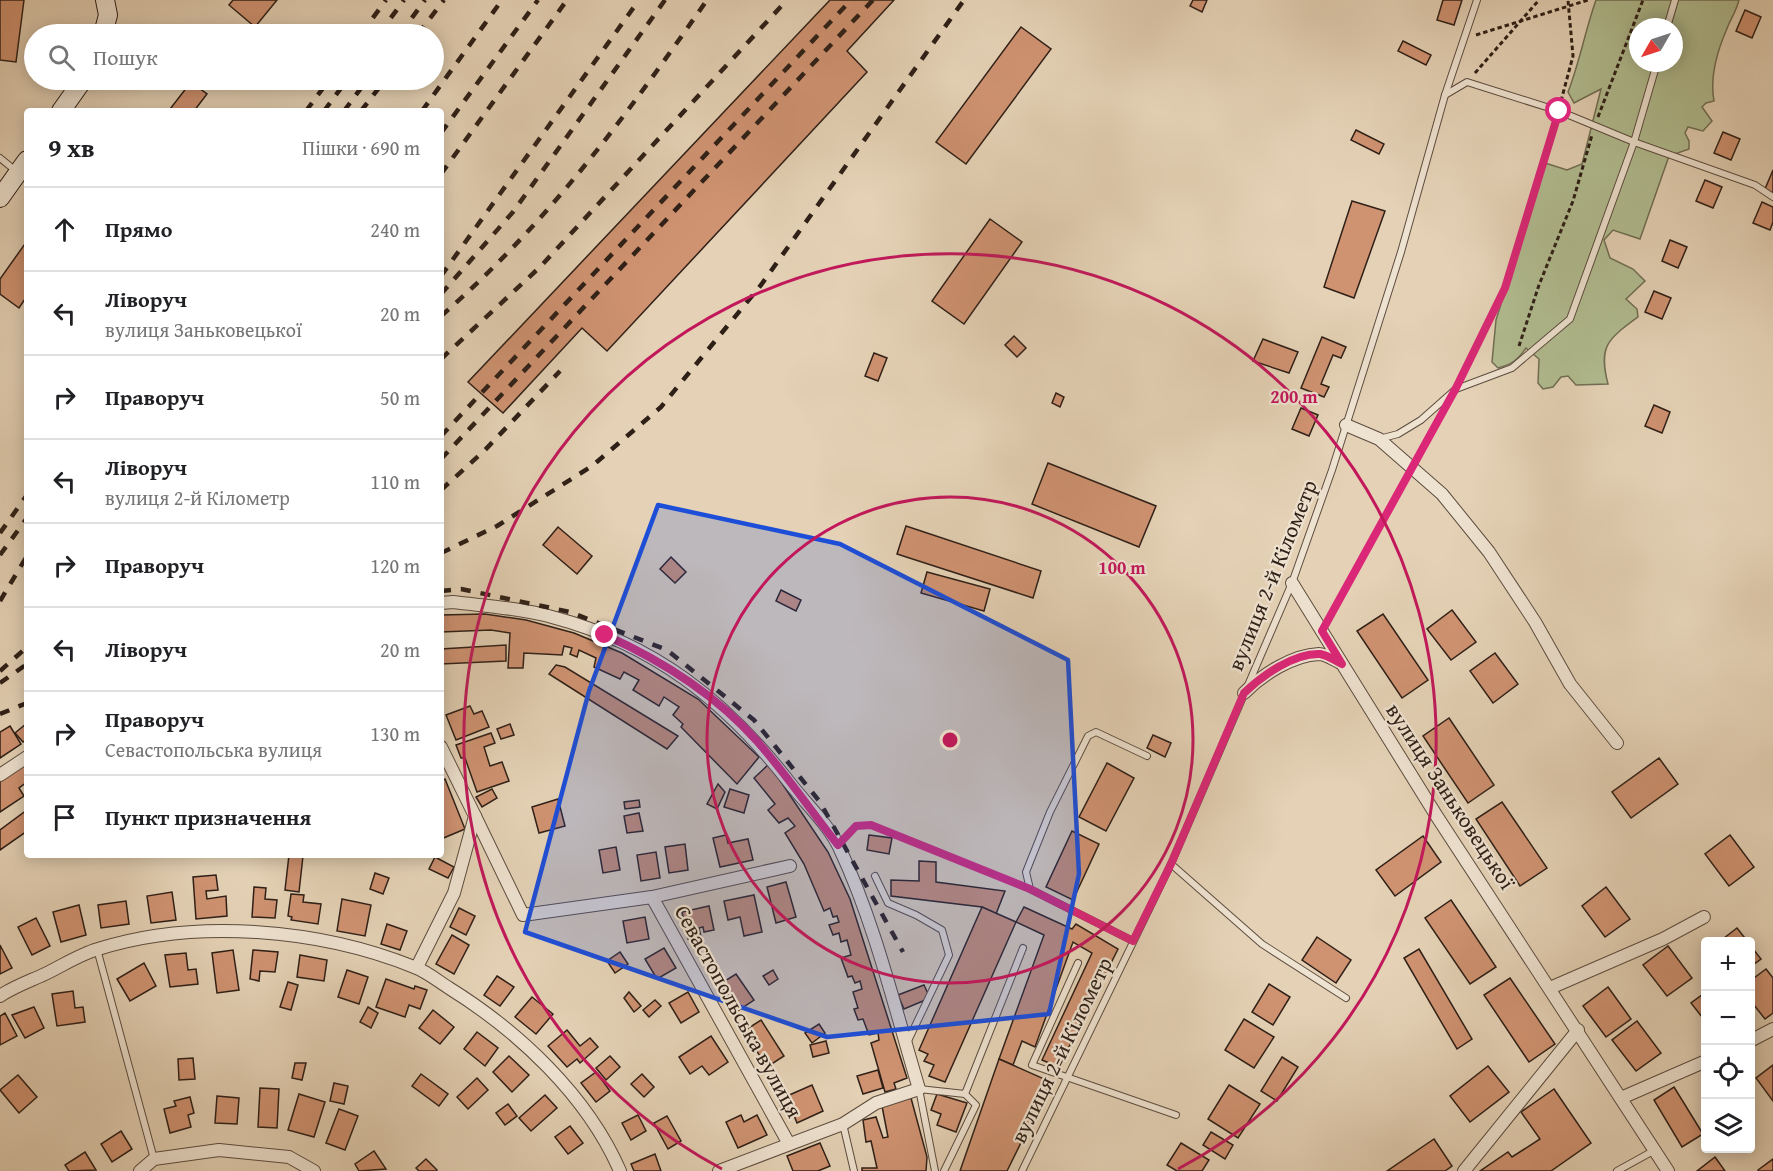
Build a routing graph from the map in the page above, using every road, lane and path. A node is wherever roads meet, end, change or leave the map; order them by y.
1 (105, 0) edge
2 (1477, 0) edge
3 (1539, 0) edge
4 (1568, 0) edge
5 (1588, 0) edge
6 (1643, 0) edge
7 (1675, 0) edge
8 (1569, 5) junction
9 (1670, 18) edge
10 (1524, 19) junction
11 (106, 24) edge
12 (1466, 38) junction
13 (1654, 72) edge
14 (1467, 82) junction
15 (76, 90) edge
16 (1445, 95) junction
17 (63, 108) edge
18 (1559, 111) junction
19 (1595, 126) junction
20 (1634, 142) junction
21 (0, 158) edge
22 (23, 166) edge
23 (1773, 197) edge
24 (0, 198) edge
25 (1508, 369) junction
26 (1456, 388) junction
27 (1440, 419) dead end
28 (1346, 425) junction
29 (1379, 439) junction
30 (1412, 470) junction
31 (1292, 583) junction
32 (444, 603) edge
33 (1322, 631) junction
34 (1342, 664) junction
35 (1244, 693) junction
36 (1617, 743) dead end
37 (444, 753) edge
38 (1147, 756) dead end
39 (24, 759) edge
40 (0, 775) edge
41 (475, 816) junction
42 (838, 845) junction
43 (1171, 864) junction
44 (790, 867) dead end
45 (874, 876) dead end
46 (1030, 889) junction
47 (652, 897) junction
48 (1704, 917) dead end
49 (1133, 941) junction
50 (1023, 948) dead end
51 (97, 949) junction
52 (1078, 963) dead end
53 (417, 968) junction
54 (1550, 988) junction
55 (0, 996) edge
56 (1346, 998) dead end
57 (1773, 1029) edge
58 (1578, 1030) junction
59 (1755, 1038) edge
60 (906, 1046) junction
61 (1701, 1063) edge
62 (1067, 1079) junction
63 (919, 1089) junction
64 (965, 1094) junction
65 (1621, 1098) junction
66 (1176, 1115) dead end
67 (843, 1124) junction
68 (789, 1144) junction
69 (1654, 1150) junction
70 (154, 1159) junction
71 (140, 1171) edge
72 (314, 1171) edge
73 (620, 1171) edge
74 (720, 1171) edge
75 (854, 1171) edge
76 (935, 1171) edge
77 (944, 1171) edge
78 (1022, 1171) edge
79 (1464, 1171) edge
80 (1617, 1171) edge
81 (1668, 1171) edge

1 - 11 street
2 - 12 lane, вулиця 2-й Кілометр
3 - 10 path
4 - 8 path
5 - 8 path
6 - 19 path
7 - 9 lane
8 - 10 path
8 - 18 path
10 - 12 path
10 - 14 path
12 - 16 lane, вулиця 2-й Кілометр
13 - 20 lane
14 - 16 lane
14 - 18 lane
15 - 17 street
16 - 28 lane, вулиця 2-й Кілометр
18 - 19 lane
18 - 26 path
19 - 20 lane
19 - 25 path
20 - 23 lane
20 - 25 lane
21 - 22 lane
22 - 24 street
25 - 26 lane
26 - 29 lane
27 - 30 path
28 - 29 street
28 - 31 lane, вулиця 2-й Кілометр
29 - 30 street
30 - 33 path
30 - 36 street
31 - 33 street, вулиця Заньковецької
31 - 35 lane, вулиця 2-й Кілометр
32 - 42 street
33 - 34 street, вулиця Заньковецької
34 - 35 street
34 - 54 street, вулиця Заньковецької
35 - 43 lane, вулиця 2-й Кілометр
37 - 41 street, Севастопольська вулиця
38 - 46 lane
39 - 40 street
41 - 47 street, Севастопольська вулиця
41 - 53 street
42 - 46 path
42 - 60 street
43 - 49 lane, вулиця 2-й Кілометр
43 - 56 lane
44 - 47 street, Севастопольська вулиця
45 - 60 lane
46 - 49 lane
47 - 68 street, Севастопольська вулиця
48 - 54 street
49 - 62 lane, вулиця 2-й Кілометр
50 - 64 lane
51 - 53 street
51 - 55 street
51 - 70 lane
52 - 62 lane
53 - 73 street
54 - 58 street, вулиця Заньковецької
57 - 59 street
58 - 65 street, вулиця Заньковецької
58 - 79 street
60 - 63 street
61 - 65 street
62 - 66 lane
62 - 78 lane, вулиця 2-й Кілометр
63 - 64 lane
63 - 67 street, Севастопольська вулиця
63 - 76 lane
64 - 77 lane
65 - 69 street, вулиця Заньковецької
67 - 68 street, Севастопольська вулиця
67 - 75 lane
68 - 74 street, Севастопольська вулиця
69 - 80 lane
69 - 81 street, вулиця Заньковецької
70 - 71 street
70 - 72 street

